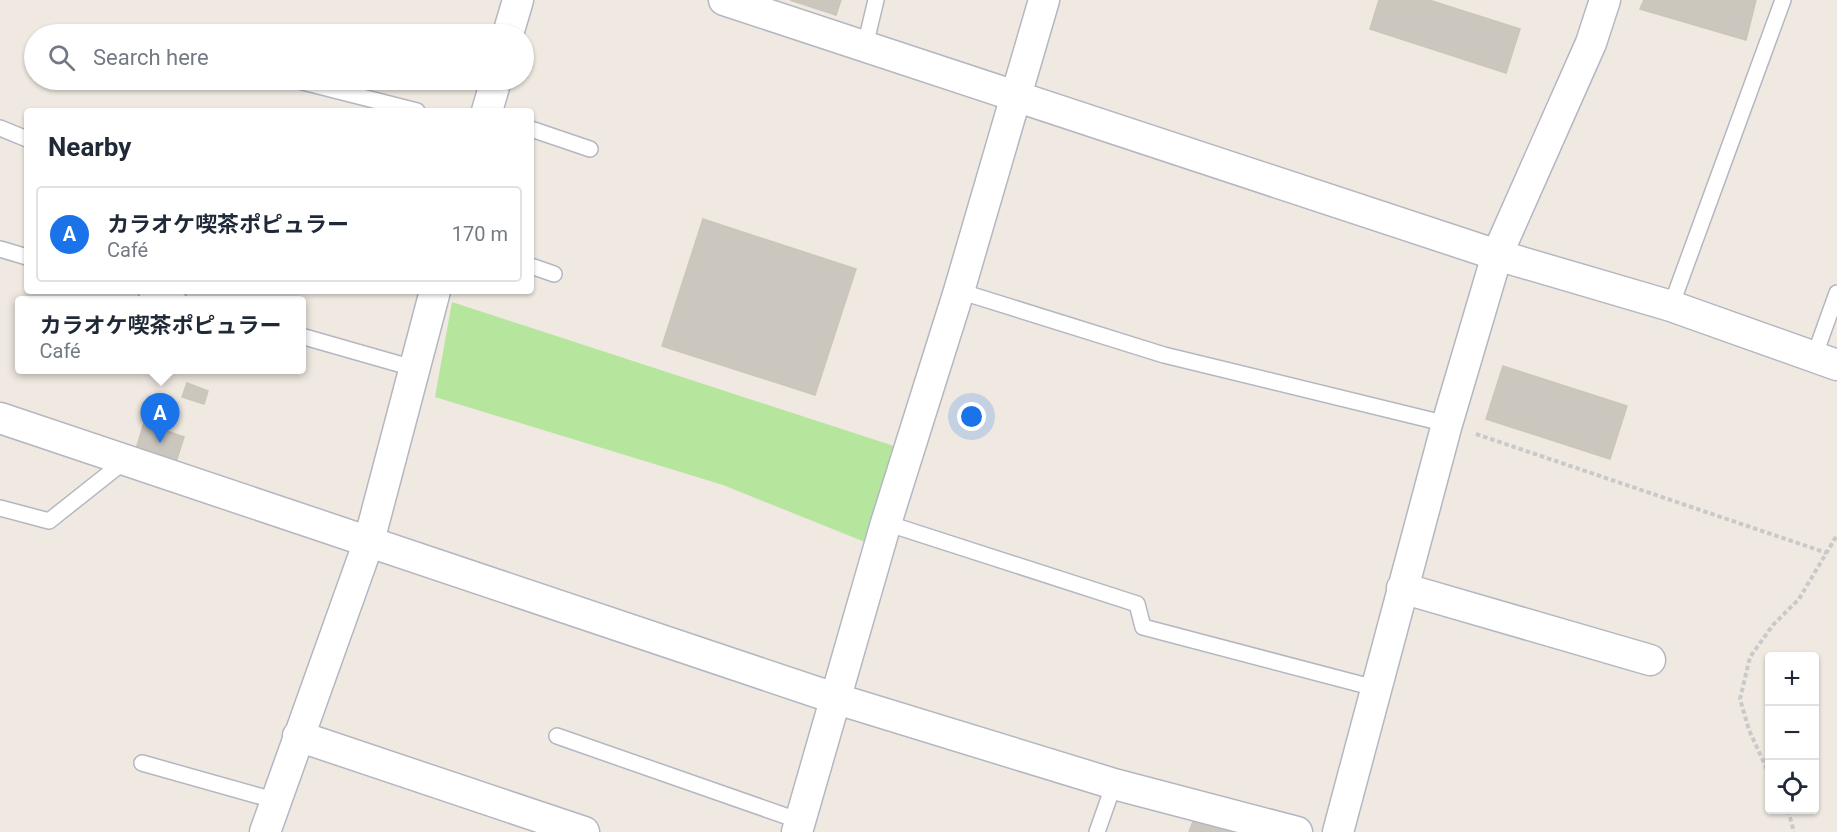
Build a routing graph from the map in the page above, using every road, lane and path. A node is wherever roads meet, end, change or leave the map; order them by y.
1 (518, 0) edge
2 (724, 0) edge
3 (876, 0) edge
4 (1044, 0) edge
5 (1605, 0) edge
6 (1783, 0) edge
7 (511, 24) edge
8 (865, 46) junction
9 (334, 90) edge
10 (493, 90) edge
11 (1018, 96) junction
12 (405, 108) edge
13 (489, 108) edge
14 (0, 128) edge
15 (534, 130) edge
16 (24, 138) edge
17 (590, 149) dead end
18 (0, 249) edge
19 (1497, 255) junction
20 (24, 256) edge
21 (534, 267) edge
22 (554, 274) dead end
23 (960, 291) junction
24 (1837, 293) edge
25 (434, 294) edge
26 (1671, 306) junction
27 (306, 337) edge
28 (1825, 361) edge
29 (413, 368) junction
30 (0, 418) edge
31 (1447, 424) junction
32 (126, 460) junction
33 (0, 508) edge
34 (886, 523) junction
35 (1837, 535) edge
36 (369, 541) junction
37 (1827, 553) junction
38 (1402, 588) junction
39 (1650, 660) dead end
40 (1375, 688) junction
41 (837, 699) junction
42 (298, 736) junction
43 (557, 736) dead end
44 (142, 763) dead end
45 (1765, 765) edge
46 (1114, 784) junction
47 (277, 801) junction
48 (1789, 814) edge
49 (799, 826) edge
50 (264, 832) edge
51 (584, 832) edge
52 (1097, 832) edge
53 (1298, 832) edge
54 (1338, 832) edge
55 (1794, 832) edge

1 - 7 street
2 - 8 street
3 - 8 lane
4 - 11 street
5 - 19 street
6 - 26 lane
8 - 11 street
9 - 12 lane
10 - 13 street
11 - 19 street
11 - 23 street
14 - 16 lane
15 - 17 lane
18 - 20 lane
19 - 26 street
19 - 31 street
21 - 22 lane
23 - 31 lane
23 - 34 street
24 - 28 lane
25 - 29 street
26 - 28 street
27 - 29 lane
29 - 36 street
30 - 32 street
31 - 37 path
31 - 38 street
32 - 33 lane
32 - 36 street
34 - 40 lane
34 - 41 street
35 - 37 path
36 - 41 street
36 - 42 street
37 - 45 path
38 - 39 street
38 - 40 street
40 - 54 street
41 - 46 street
41 - 49 street
42 - 47 street
42 - 51 street
43 - 49 lane
44 - 47 lane
46 - 52 lane
46 - 53 street
47 - 50 street
48 - 55 path

